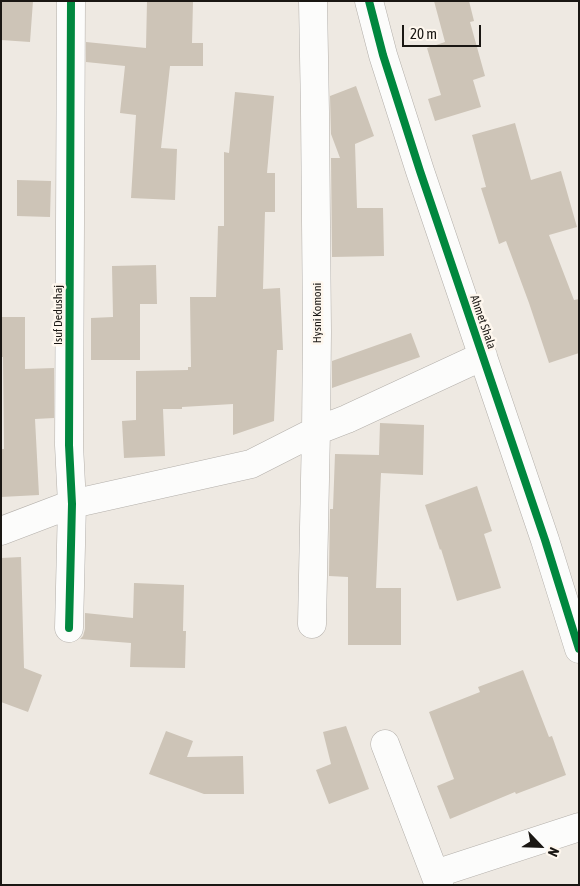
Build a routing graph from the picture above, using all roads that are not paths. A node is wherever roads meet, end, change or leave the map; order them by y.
1 (71, 1) edge
2 (313, 1) edge
3 (370, 1) edge
4 (483, 356) junction
5 (316, 431) junction
6 (72, 504) junction
7 (1, 531) edge
8 (312, 624) dead end
9 (69, 628) dead end
10 (579, 649) edge
11 (385, 744) dead end
12 (579, 827) edge
13 (437, 880) edge

1 - 6 street, Isuf Dedushaj
2 - 5 street, Hysni Komoni
3 - 4 street, Ahmet Shala
4 - 5 street, Ahmet Shala
4 - 10 street, Ahmet Shala
5 - 6 street, Ahmet Shala
5 - 8 street, Hysni Komoni
6 - 7 street, Ahmet Shala
6 - 9 street, Isuf Dedushaj
11 - 13 street
12 - 13 street

